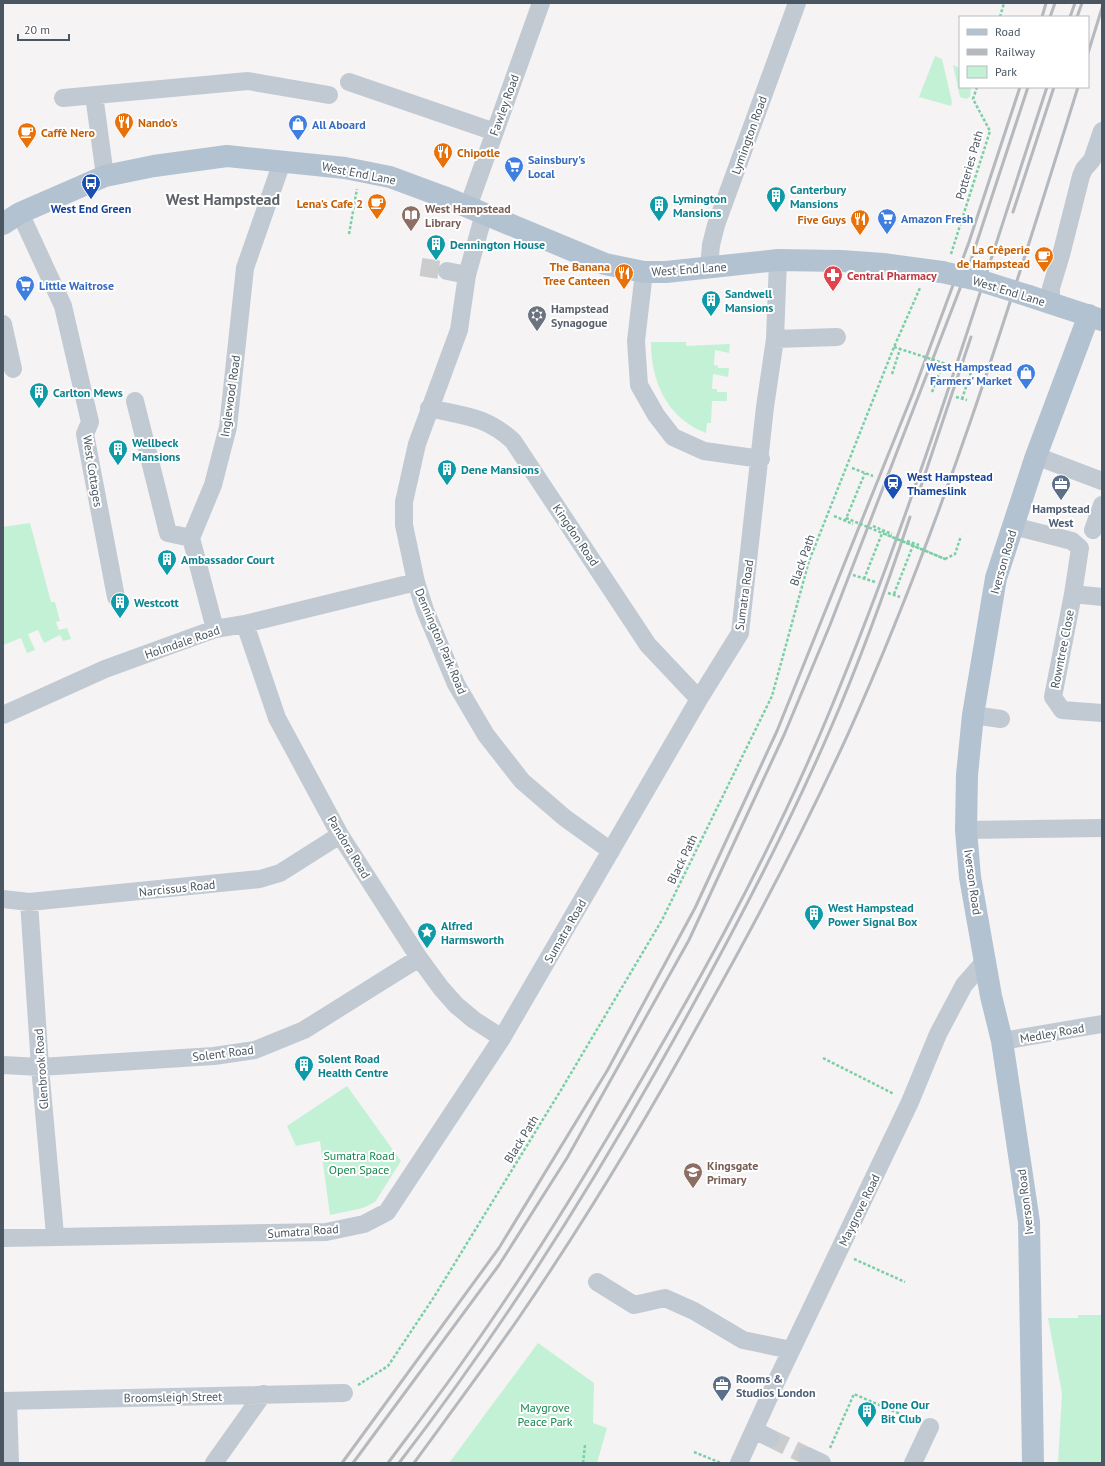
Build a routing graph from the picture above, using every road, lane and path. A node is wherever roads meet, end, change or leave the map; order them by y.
1 (541, 3) edge
2 (797, 3) edge
3 (1004, 3) edge
4 (1000, 16) edge
5 (350, 82) dead end
6 (977, 88) edge
7 (94, 95) junction
8 (329, 95) dead end
9 (63, 98) dead end
10 (1102, 131) edge
11 (495, 132) junction
12 (282, 162) junction
13 (360, 171) junction
14 (105, 176) junction
15 (476, 210) junction
16 (9, 216) edge
17 (349, 234) dead end
18 (778, 260) junction
19 (710, 268) junction
20 (447, 271) tunnel mouth
21 (934, 271) junction
22 (644, 272) junction
23 (467, 275) junction
24 (1051, 303) junction
25 (1095, 318) edge
26 (3, 324) edge
27 (837, 337) dead end
28 (775, 339) junction
29 (894, 347) junction
30 (900, 350) junction
31 (942, 364) junction
32 (13, 369) dead end
33 (892, 374) dead end
34 (932, 392) dead end
35 (956, 397) dead end
36 (962, 399) junction
37 (967, 400) dead end
38 (135, 402) dead end
39 (429, 408) junction
40 (1036, 456) junction
41 (761, 459) junction
42 (852, 468) dead end
43 (865, 473) junction
44 (873, 476) dead end
45 (1102, 481) edge
46 (1102, 506) edge
47 (834, 516) dead end
48 (846, 520) junction
49 (853, 524) dead end
50 (873, 526) dead end
51 (1013, 526) junction
52 (1093, 530) dead end
53 (883, 532) junction
54 (892, 534) dead end
55 (961, 536) dead end
56 (192, 538) junction
57 (907, 541) dead end
58 (914, 545) junction
59 (919, 545) dead end
60 (945, 558) junction
61 (853, 575) dead end
62 (864, 579) junction
63 (416, 582) junction
64 (875, 582) dead end
65 (888, 592) dead end
66 (894, 594) junction
67 (1073, 594) junction
68 (116, 597) dead end
69 (900, 597) dead end
70 (1102, 597) edge
71 (245, 624) junction
72 (215, 629) junction
73 (699, 699) junction
74 (1102, 713) edge
75 (3, 715) edge
76 (973, 715) junction
77 (1001, 719) dead end
78 (1102, 828) edge
79 (966, 830) junction
80 (340, 835) junction
81 (611, 851) junction
82 (3, 899) edge
83 (29, 902) junction
84 (419, 958) junction
85 (985, 961) junction
86 (1102, 1024) edge
87 (502, 1038) junction
88 (1002, 1041) junction
89 (823, 1058) dead end
90 (3, 1065) edge
91 (40, 1067) junction
92 (910, 1102) junction
93 (55, 1235) junction
94 (3, 1238) edge
95 (838, 1252) junction
96 (597, 1282) dead end
97 (904, 1282) dead end
98 (791, 1350) junction
99 (344, 1393) joint
100 (263, 1394) junction
101 (5, 1401) edge
102 (930, 1427) joint
103 (754, 1430) junction
104 (770, 1438) tunnel mouth
105 (585, 1445) dead end
106 (694, 1452) dead end
107 (819, 1456) edge
108 (10, 1463) edge
109 (214, 1463) edge
110 (583, 1463) edge
111 (721, 1463) edge
112 (739, 1463) edge
113 (913, 1463) edge
114 (1033, 1463) edge

1 - 11 street, Fawley Road
2 - 19 street, Lymington Road
3 - 4 path
5 - 11 street
6 - 21 path, Potteries Path
7 - 8 street
7 - 9 street
7 - 14 street
10 - 24 street
11 - 15 street, Fawley Road
12 - 13 main road, West End Lane
12 - 14 main road, West End Lane
12 - 56 street, Inglewood Road
13 - 15 main road, West End Lane
13 - 17 path
14 - 16 main road, West End Lane
15 - 22 main road, West End Lane
15 - 23 street, Dennington Park Road
16 - 68 street, West Cottages
18 - 19 main road, West End Lane
18 - 21 main road, West End Lane
18 - 28 street, Sumatra Road
19 - 22 main road, West End Lane
20 - 23 street
21 - 24 main road, West End Lane, bridge
21 - 29 path, Black Path
22 - 41 street
23 - 39 street, Dennington Park Road
24 - 25 main road, West End Lane
25 - 40 main road, Iverson Road
26 - 32 street
27 - 28 street
28 - 41 street, Sumatra Road
29 - 30 path, bridge
29 - 99 path, Black Path
30 - 31 path, bridge
30 - 33 path
31 - 34 path
31 - 36 path, bridge
35 - 36 path
36 - 37 path
38 - 56 street
39 - 63 street, Dennington Park Road
39 - 73 street, Kingdon Road
40 - 45 street
40 - 51 main road, Iverson Road
41 - 73 street, Sumatra Road
42 - 43 path
43 - 44 path
43 - 48 path
46 - 52 street
47 - 48 path
48 - 49 path
48 - 53 path, bridge
50 - 53 path
51 - 67 street, Rowntree Close
51 - 76 main road, Iverson Road
53 - 54 path
53 - 58 path, bridge
53 - 60 path, bridge
53 - 62 path
55 - 60 path
56 - 72 street
57 - 58 path
58 - 59 path
58 - 60 path, bridge
58 - 66 path
61 - 62 path
62 - 64 path
63 - 71 street, Holmdale Road
63 - 81 street, Dennington Park Road
65 - 66 path
66 - 69 path
67 - 70 street, Rowntree Close
67 - 74 street, Rowntree Close
71 - 72 street, Holmdale Road
71 - 80 street, Pandora Road
72 - 75 street, Holmdale Road
73 - 81 street, Sumatra Road
76 - 77 street
76 - 79 main road, Iverson Road
78 - 79 street
79 - 85 main road, Iverson Road
80 - 83 street, Narcissus Road
80 - 84 street, Pandora Road
81 - 87 street, Sumatra Road
82 - 83 street, Narcissus Road
83 - 91 street, Glenbrook Road
84 - 87 street, Pandora Road
84 - 91 street, Solent Road
85 - 88 main road, Iverson Road
85 - 92 street, Maygrove Road
86 - 88 street, Medley Road
87 - 93 street, Sumatra Road
88 - 114 main road, Iverson Road
89 - 92 path
90 - 91 street, Solent Road
91 - 93 street, Glenbrook Road
92 - 95 street, Maygrove Road
93 - 94 street, Sumatra Road
95 - 97 path
95 - 98 street, Maygrove Road
96 - 98 street
98 - 103 street, Maygrove Road
99 - 100 street, Broomsleigh Street
100 - 101 street, Broomsleigh Street
100 - 109 street
101 - 108 street
102 - 107 path
102 - 113 street
103 - 104 street
103 - 112 street, Maygrove Road
105 - 110 path
106 - 111 path

